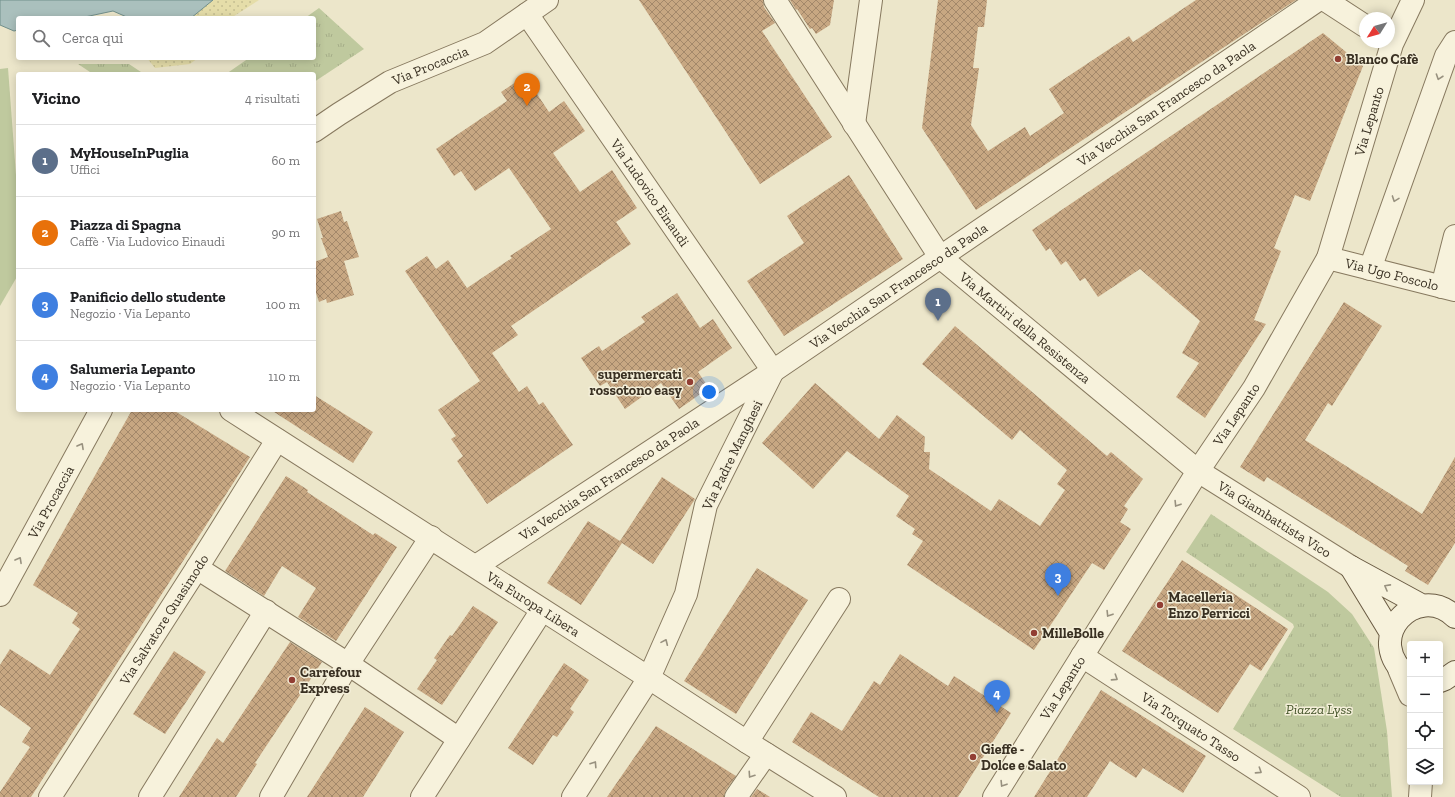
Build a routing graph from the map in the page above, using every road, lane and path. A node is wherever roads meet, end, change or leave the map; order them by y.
1 (547, 0) edge
2 (775, 0) edge
3 (871, 0) edge
4 (1413, 0) edge
5 (1332, 2) edge
6 (527, 14) junction
7 (1359, 22) edge
8 (1395, 35) edge
9 (1455, 42) edge
10 (1390, 48) edge
11 (854, 124) junction
12 (316, 130) edge
13 (1455, 236) edge
14 (940, 257) junction
15 (1328, 258) junction
16 (1370, 269) junction
17 (1448, 289) edge
18 (773, 371) junction
19 (100, 412) edge
20 (234, 412) edge
21 (277, 440) junction
22 (1198, 470) junction
23 (431, 537) junction
24 (476, 566) junction
25 (1351, 567) junction
26 (197, 568) junction
27 (0, 595) edge
28 (839, 599) dead end
29 (1422, 606) junction
30 (542, 610) junction
31 (266, 611) junction
32 (1455, 617) edge
33 (1391, 632) junction
34 (1082, 656) junction
35 (348, 664) junction
36 (1405, 674) edge
37 (649, 678) junction
38 (459, 738) junction
39 (747, 742) junction
40 (766, 754) junction
41 (1421, 785) edge
42 (50, 797) edge
43 (150, 797) edge
44 (271, 797) edge
45 (422, 797) edge
46 (573, 797) edge
47 (736, 797) edge
48 (835, 797) edge
49 (994, 797) edge
50 (1299, 797) edge
51 (1420, 797) edge

1 - 6 street, Via Procaccia
2 - 11 street, Via Martiri della Resistenza
3 - 11 street
4 - 8 street, Via Lepanto
5 - 7 street
5 - 14 street, Via Vecchia San Francesco da Paola
6 - 12 street, Via Procaccia
6 - 18 street, Via Ludovico Einaudi
9 -> 16 street
10 - 15 street, Via Lepanto
11 - 14 street, Via Martiri della Resistenza
13 - 17 street
14 - 18 street, Via Vecchia San Francesco da Paola
14 - 22 street, Via Martiri della Resistenza
15 - 16 street, Via Ugo Foscolo
15 - 22 street, Via Lepanto
16 - 17 street, Via Ugo Foscolo
18 - 24 street, Via Vecchia San Francesco da Paola
37 -> 18 street, Via Padre Manghesi
27 -> 19 street, Via Procaccia
20 - 21 street, Via Europa Libera
21 - 23 street, Via Europa Libera
21 - 26 street, Via Salvatore Quasimodo
22 - 25 street, Via Giambattista Vico
22 -> 34 street, Via Lepanto
23 - 24 street, Via Europa Libera
23 - 35 street
24 - 30 street, Via Europa Libera
29 -> 25 street, Via Giambattista Vico
25 - 33 street, Via Giambattista Vico
26 - 31 street
26 - 42 street, Via Salvatore Quasimodo
28 - 39 street
29 - 32 street
29 - 33 street
30 - 37 street, Via Europa Libera
30 - 38 street
31 - 35 street
31 - 43 street
33 - 36 street
34 -> 49 street, Via Lepanto
34 -> 50 street, Via Torquato Tasso
35 - 38 street
35 - 44 street
37 - 39 street, Via Europa Libera
46 -> 37 street, Via Padre Manghesi
38 - 45 street
39 - 40 street, Via Europa Libera
40 -> 47 street
40 - 48 street, Via Europa Libera
41 - 51 street

